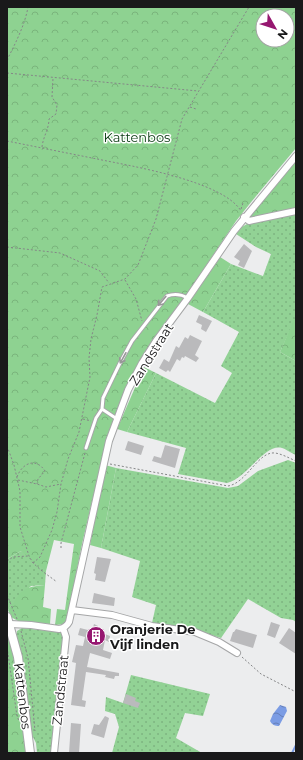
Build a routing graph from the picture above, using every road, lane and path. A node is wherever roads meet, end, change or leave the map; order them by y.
1 (28, 7) edge
2 (249, 7) edge
3 (7, 60) edge
4 (7, 73) edge
5 (53, 78) junction
6 (199, 91) junction
7 (190, 106) junction
8 (196, 110) dead end
9 (7, 141) edge
10 (42, 148) junction
11 (296, 156) edge
12 (167, 174) junction
13 (243, 203) dead end
14 (241, 209) junction
15 (296, 211) edge
16 (244, 217) junction
17 (7, 247) edge
18 (124, 279) junction
19 (110, 284) junction
20 (188, 298) junction
21 (143, 325) junction
22 (102, 409) junction
23 (82, 419) junction
24 (117, 420) junction
25 (94, 421) junction
26 (7, 446) edge
27 (86, 448) joint
28 (296, 461) edge
29 (104, 462) junction
30 (17, 477) junction
31 (18, 480) junction
32 (36, 484) junction
33 (62, 484) junction
34 (61, 548) dead end
35 (29, 556) junction
36 (7, 561) edge
37 (33, 563) junction
38 (58, 582) dead end
39 (7, 595) edge
40 (72, 610) junction
41 (8, 621) edge
42 (19, 624) junction
43 (63, 628) junction
44 (237, 653) joint
45 (296, 692) edge
46 (35, 730) dead end
47 (30, 753) edge
48 (54, 753) edge

1 - 3 path
2 - 6 path
4 - 5 path
5 - 6 path
5 - 10 path
6 - 7 path
7 - 8 path
7 - 12 path
9 - 10 path
10 - 12 path
11 - 16 street, Zandstraat
12 - 14 path
12 - 18 path
13 - 14 path
14 - 16 path
15 - 16 street
16 - 20 street, Zandstraat
17 - 19 path
18 - 19 path
18 - 21 path
19 - 23 path
20 -> 21 lane
20 - 24 street, Zandstraat
21 -> 22 lane
22 - 24 lane
22 - 25 lane
23 - 25 path
23 - 33 path
24 - 29 street, Zandstraat
25 - 27 lane
26 - 30 path
27 - 34 path
28 - 29 path
29 - 40 street, Zandstraat
30 - 31 path
30 - 32 path
31 - 32 path
31 - 35 path
32 - 33 path
33 - 37 path
35 - 36 path
35 - 37 path
37 - 38 path
39 - 42 path
40 - 43 street, Zandstraat
40 - 44 street
41 - 42 street
41 - 47 main road, Kattenbos
42 - 43 street
42 - 46 path
43 - 48 street, Zandstraat
44 - 45 path

